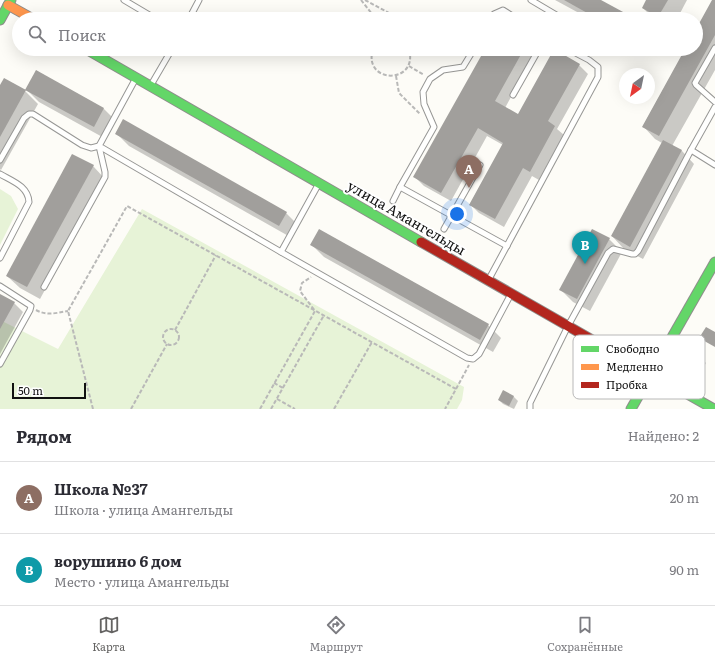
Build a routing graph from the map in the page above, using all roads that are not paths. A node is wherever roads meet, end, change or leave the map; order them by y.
1 (124, 0) edge
2 (199, 0) edge
3 (531, 0) edge
4 (10, 2) edge
5 (24, 12) edge
6 (144, 12) edge
7 (193, 12) edge
8 (551, 12) edge
9 (0, 20) edge
10 (715, 48) edge
11 (98, 56) edge
12 (168, 56) edge
13 (470, 56) edge
14 (536, 56) edge
15 (581, 56) edge
16 (136, 78) junction
17 (151, 86) junction
18 (513, 95) dead end
19 (715, 102) edge
20 (715, 107) edge
21 (98, 146) junction
22 (691, 150) junction
23 (0, 160) edge
24 (480, 165) dead end
25 (715, 166) edge
26 (0, 174) edge
27 (319, 182) junction
28 (400, 187) junction
29 (393, 201) dead end
30 (451, 216) junction
31 (444, 229) dead end
32 (507, 246) junction
33 (281, 252) junction
34 (0, 258) edge
35 (715, 262) edge
36 (489, 280) junction
37 (0, 286) edge
38 (44, 287) dead end
39 (512, 293) junction
40 (568, 326) junction
41 (584, 335) edge
42 (673, 335) edge
43 (0, 364) edge
44 (637, 399) edge
45 (696, 399) edge
46 (530, 409) edge
47 (631, 409) edge
48 (714, 409) edge

1 - 6 lane
2 - 7 lane
3 - 8 lane
4 - 5 street
4 - 9 street
10 - 19 lane
11 - 16 street, улица Амангельды
12 - 17 lane
13 - 28 lane
14 - 18 lane
15 - 32 lane
16 - 17 street, улица Амангельды
16 - 21 lane
17 - 27 street, улица Амангельды
20 - 22 lane
21 - 23 lane
21 - 33 lane
21 - 38 lane
22 - 25 lane
22 - 40 lane
24 - 30 lane
26 - 34 lane
27 - 33 lane
27 - 36 street, улица Амангельды
28 - 29 lane
28 - 30 lane
30 - 31 lane
30 - 32 lane
32 - 36 lane
33 - 39 lane
35 - 42 street
36 - 39 street, улица Амангельды
37 - 43 lane
39 - 40 street, улица Амангельды
40 - 41 street, улица Амангельды
40 - 46 lane
44 - 47 street
45 - 48 street, улица Амангельды

